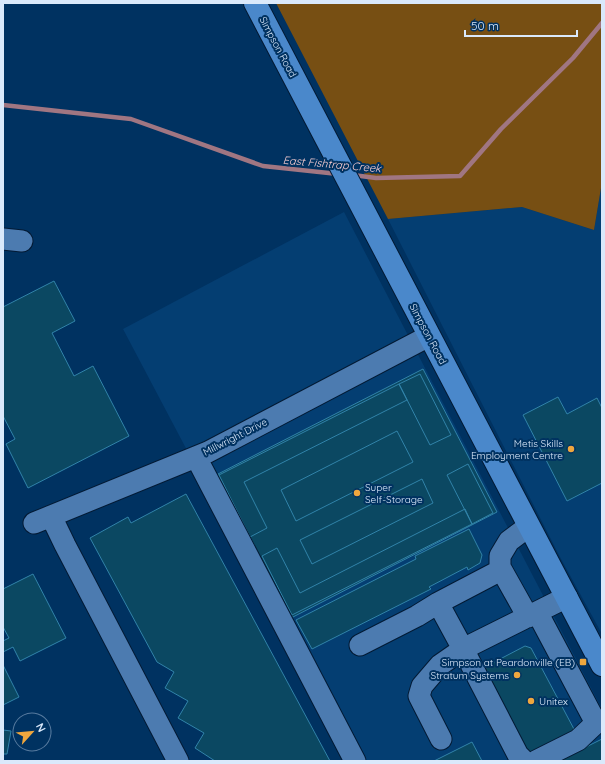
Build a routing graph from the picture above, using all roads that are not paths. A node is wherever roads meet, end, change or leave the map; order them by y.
1 (255, 3) edge
2 (429, 336) junction
3 (196, 457) junction
4 (529, 526) junction
5 (501, 570) junction
6 (567, 597) junction
7 (438, 603) junction
8 (532, 614) junction
9 (360, 645) dead end
10 (463, 649) junction
11 (602, 665) edge
12 (599, 722) edge
13 (441, 739) dead end
14 (178, 761) edge
15 (355, 761) edge
16 (524, 761) edge
17 (536, 761) edge

1 - 2 main road, Simpson Road
2 - 3 street, Millwright Drive
2 - 4 main road, Simpson Road
3 - 14 street, Millwright Drive
3 - 15 street
4 - 5 street
4 - 6 main road, Simpson Road
5 - 7 street
5 - 8 street
6 - 8 street
6 - 11 main road, Simpson Road
7 - 9 street
7 - 10 street
8 - 10 street
8 - 12 street
10 - 13 street
10 - 16 street
12 - 17 street

